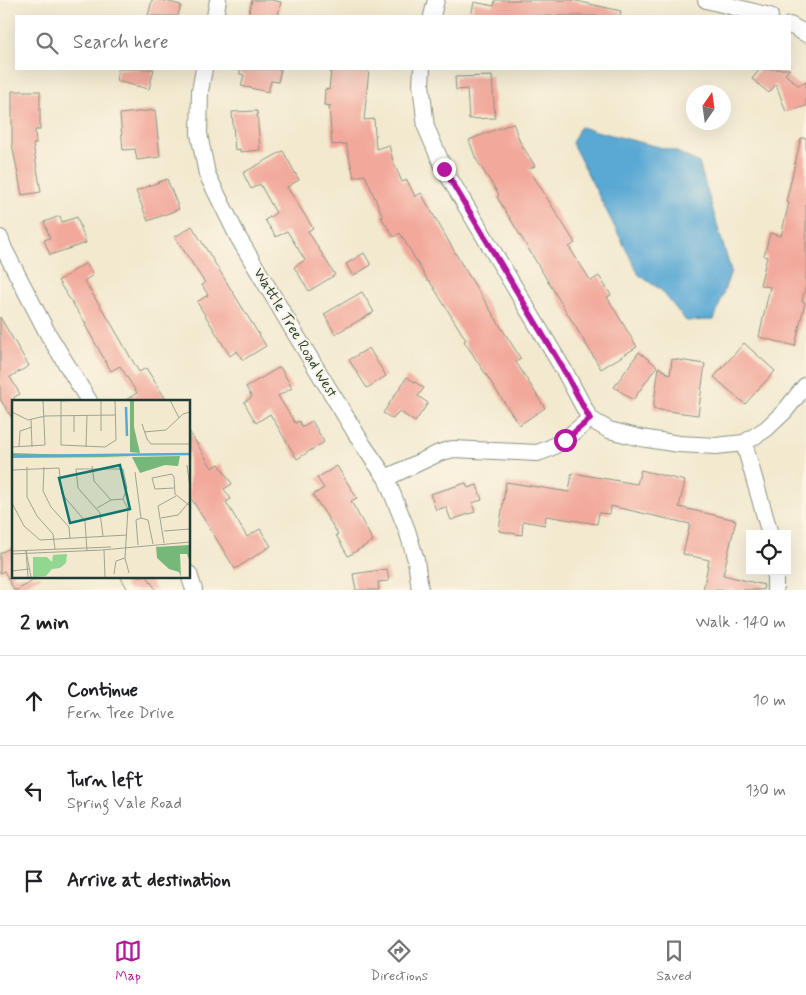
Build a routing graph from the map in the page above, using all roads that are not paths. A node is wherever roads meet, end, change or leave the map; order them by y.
1 (218, 0) edge
2 (436, 0) edge
3 (706, 0) edge
4 (215, 15) edge
5 (432, 15) edge
6 (766, 15) edge
7 (791, 26) edge
8 (806, 34) edge
9 (204, 70) edge
10 (422, 70) edge
11 (0, 238) edge
12 (806, 385) edge
13 (88, 400) edge
14 (590, 419) junction
15 (744, 443) junction
16 (386, 478) junction
17 (769, 530) edge
18 (775, 575) edge
19 (190, 577) edge
20 (194, 590) edge
21 (420, 590) edge
22 (775, 590) edge

1 - 4 street
2 - 5 street
3 - 6 street
7 - 8 street
9 - 16 street, Wattle Tree Road West
10 - 14 street
11 - 13 street
12 - 15 street
14 - 15 street
14 - 16 street
15 - 17 street
16 - 21 street, Wattle Tree Road West
18 - 22 street
19 - 20 street

